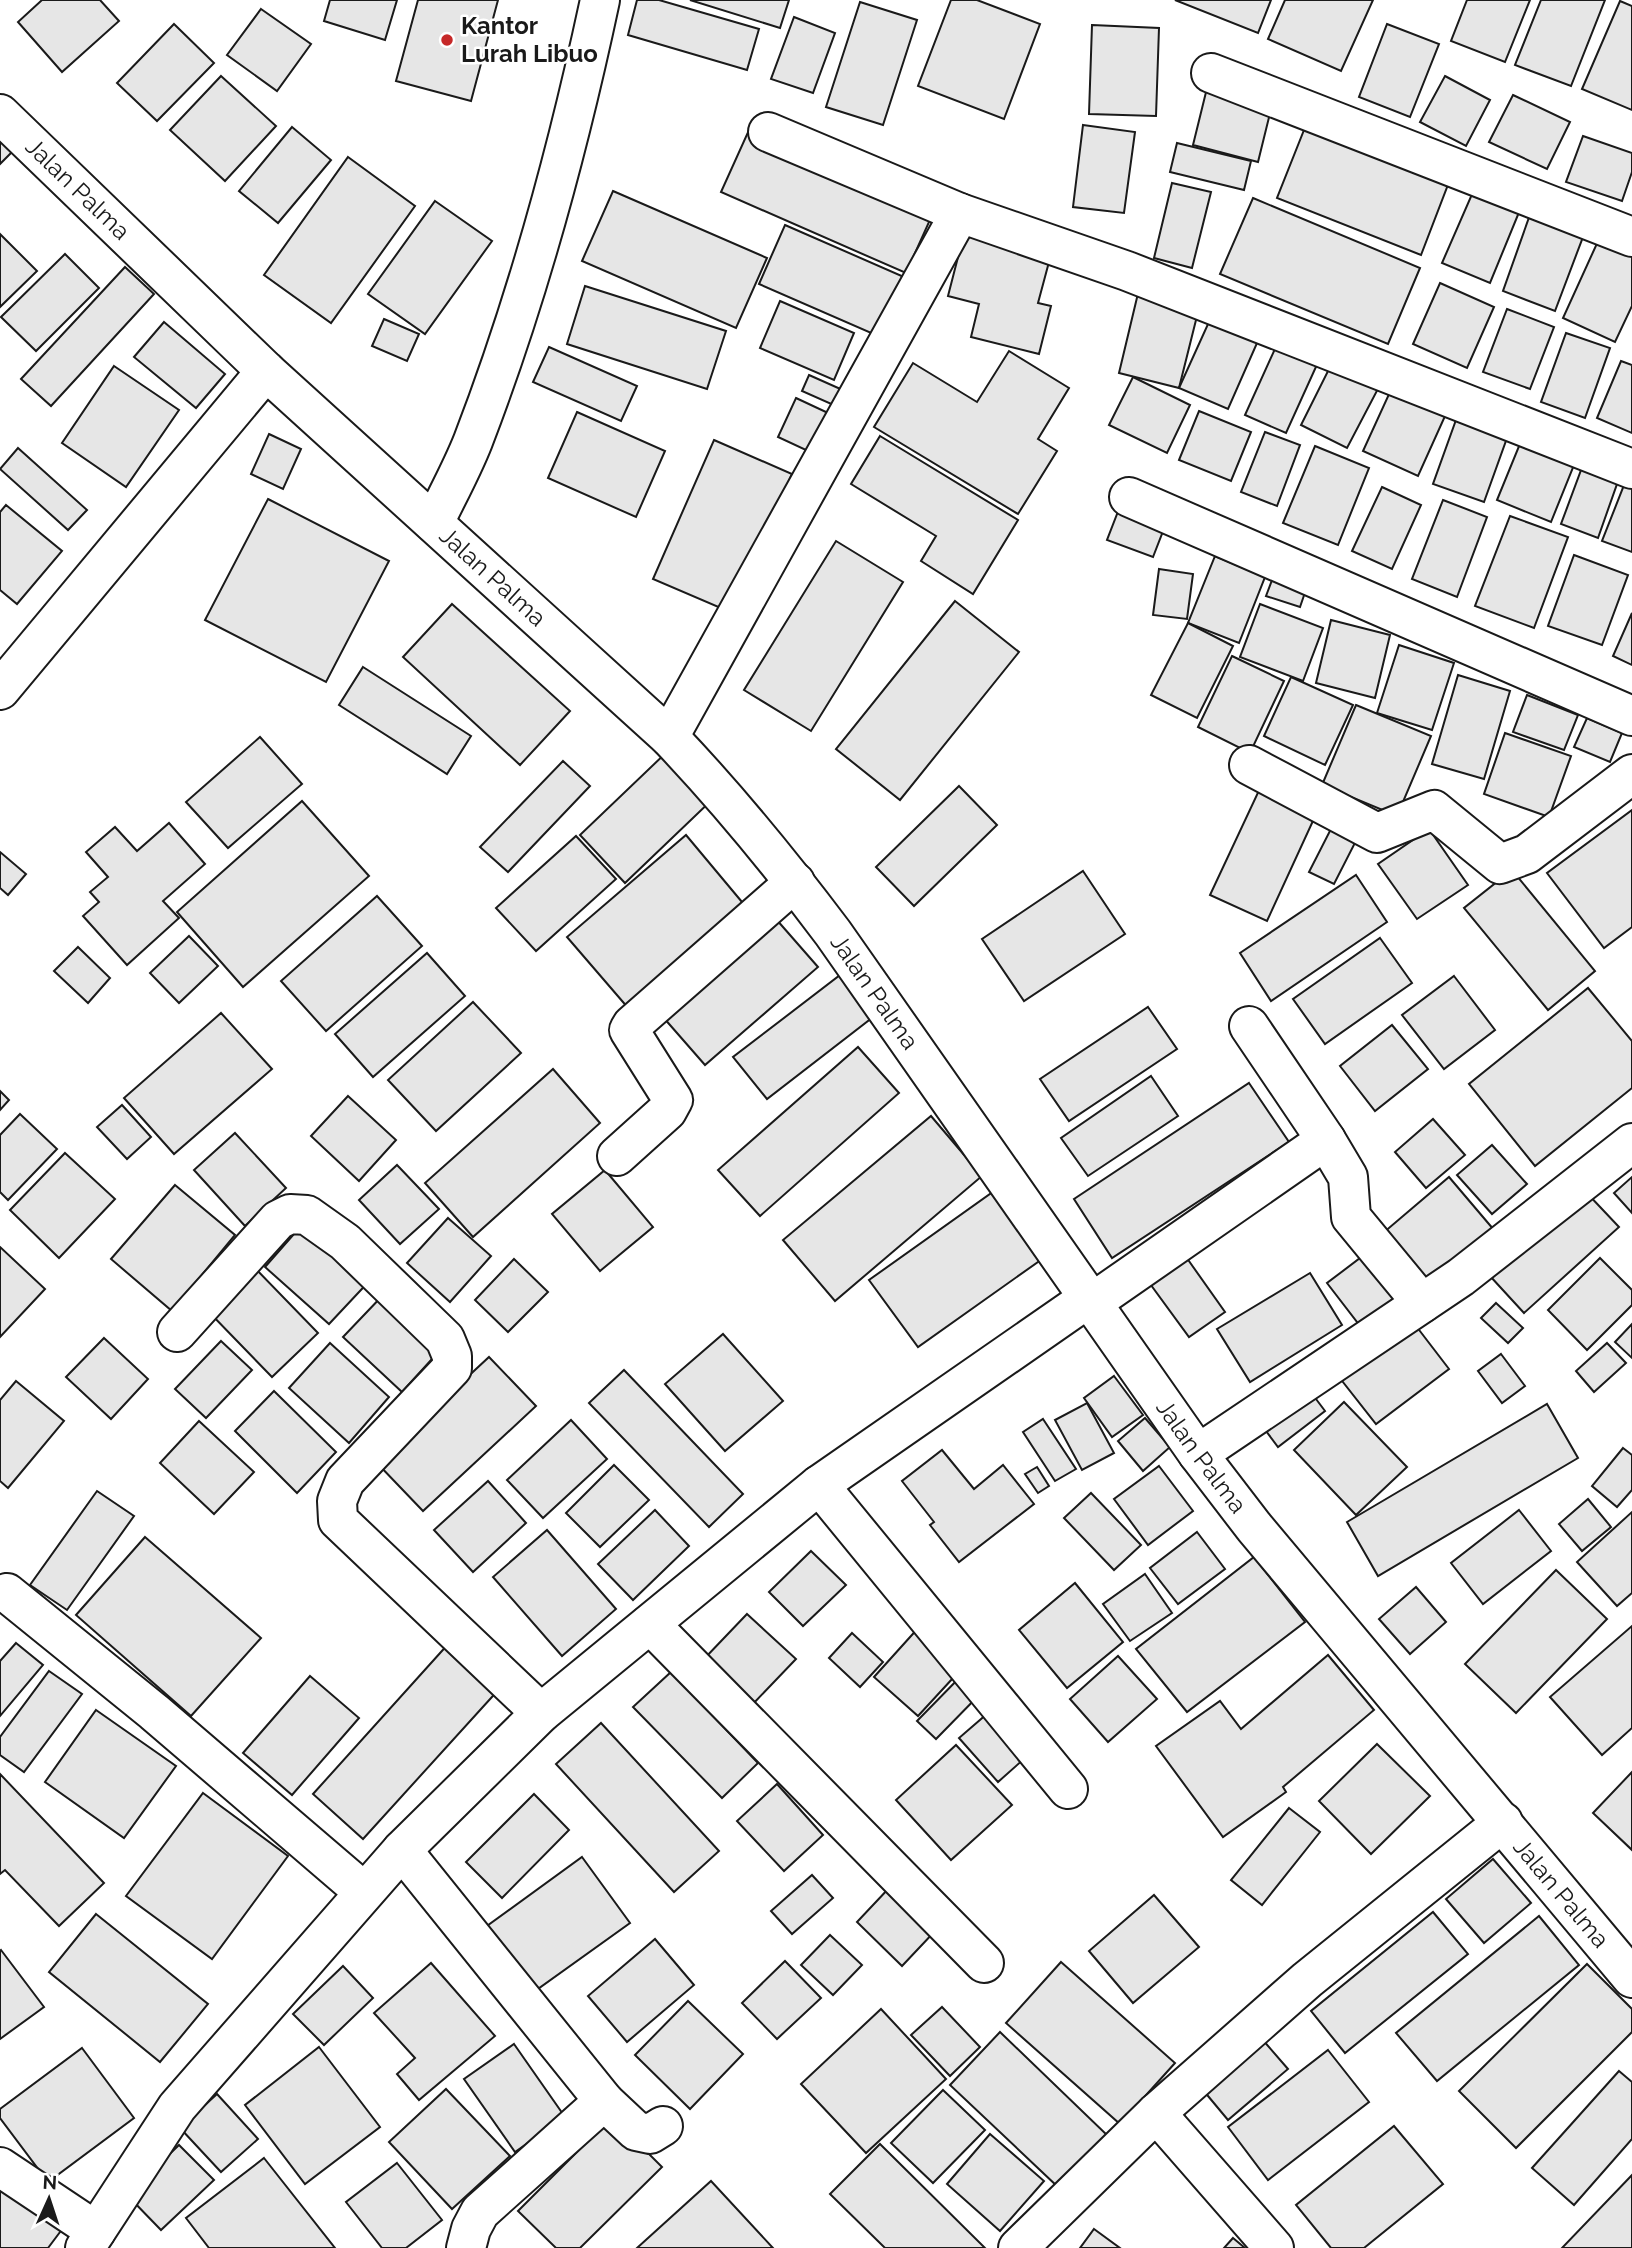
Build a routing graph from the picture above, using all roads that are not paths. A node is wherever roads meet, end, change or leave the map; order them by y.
1 (600, 0) edge
2 (1211, 73) dead end
3 (0, 114) edge
4 (768, 132) dead end
5 (960, 213) junction
6 (1632, 237) edge
7 (266, 371) junction
8 (1632, 469) edge
9 (1129, 496) dead end
10 (433, 523) junction
11 (0, 690) edge
12 (1632, 716) edge
13 (668, 737) junction
14 (1248, 765) dead end
15 (1632, 774) edge
16 (795, 883) junction
17 (1249, 1026) dead end
18 (1326, 1140) junction
19 (1632, 1143) edge
20 (617, 1156) dead end
21 (1091, 1299) junction
22 (1422, 1303) junction
23 (177, 1332) dead end
24 (1198, 1454) junction
25 (819, 1485) junction
26 (7, 1593) dead end
27 (650, 1624) junction
28 (541, 1713) junction
29 (1068, 1789) dead end
30 (1503, 1822) junction
31 (402, 1850) junction
32 (363, 1892) junction
33 (984, 1963) dead end
34 (1632, 1978) edge
35 (604, 2101) junction
36 (1156, 2113) junction
37 (663, 2126) dead end
38 (0, 2167) edge
39 (91, 2240) edge
40 (466, 2248) edge
41 (1018, 2248) edge
42 (1274, 2248) edge

1 - 10 street
2 - 6 street
3 - 7 street, Jalan Palma
4 - 5 street
5 - 8 street
5 - 13 street
7 - 10 street, Jalan Palma
7 - 11 street
9 - 12 street
10 - 13 street, Jalan Palma
13 - 16 street, Jalan Palma
14 - 15 street
16 - 20 street
16 - 21 street, Jalan Palma
17 - 18 street
18 - 21 street
18 - 22 street
19 - 22 street
21 - 24 street, Jalan Palma
21 - 25 street
22 - 24 street
23 - 28 street
24 - 30 street, Jalan Palma
25 - 27 street
25 - 29 street
26 - 32 street
27 - 28 street
27 - 33 street
28 - 31 street
30 - 34 street, Jalan Palma
30 - 36 street
31 - 32 street
31 - 35 street
32 - 39 street
35 - 37 street
35 - 40 street
36 - 41 street
36 - 42 street
38 - 39 street

